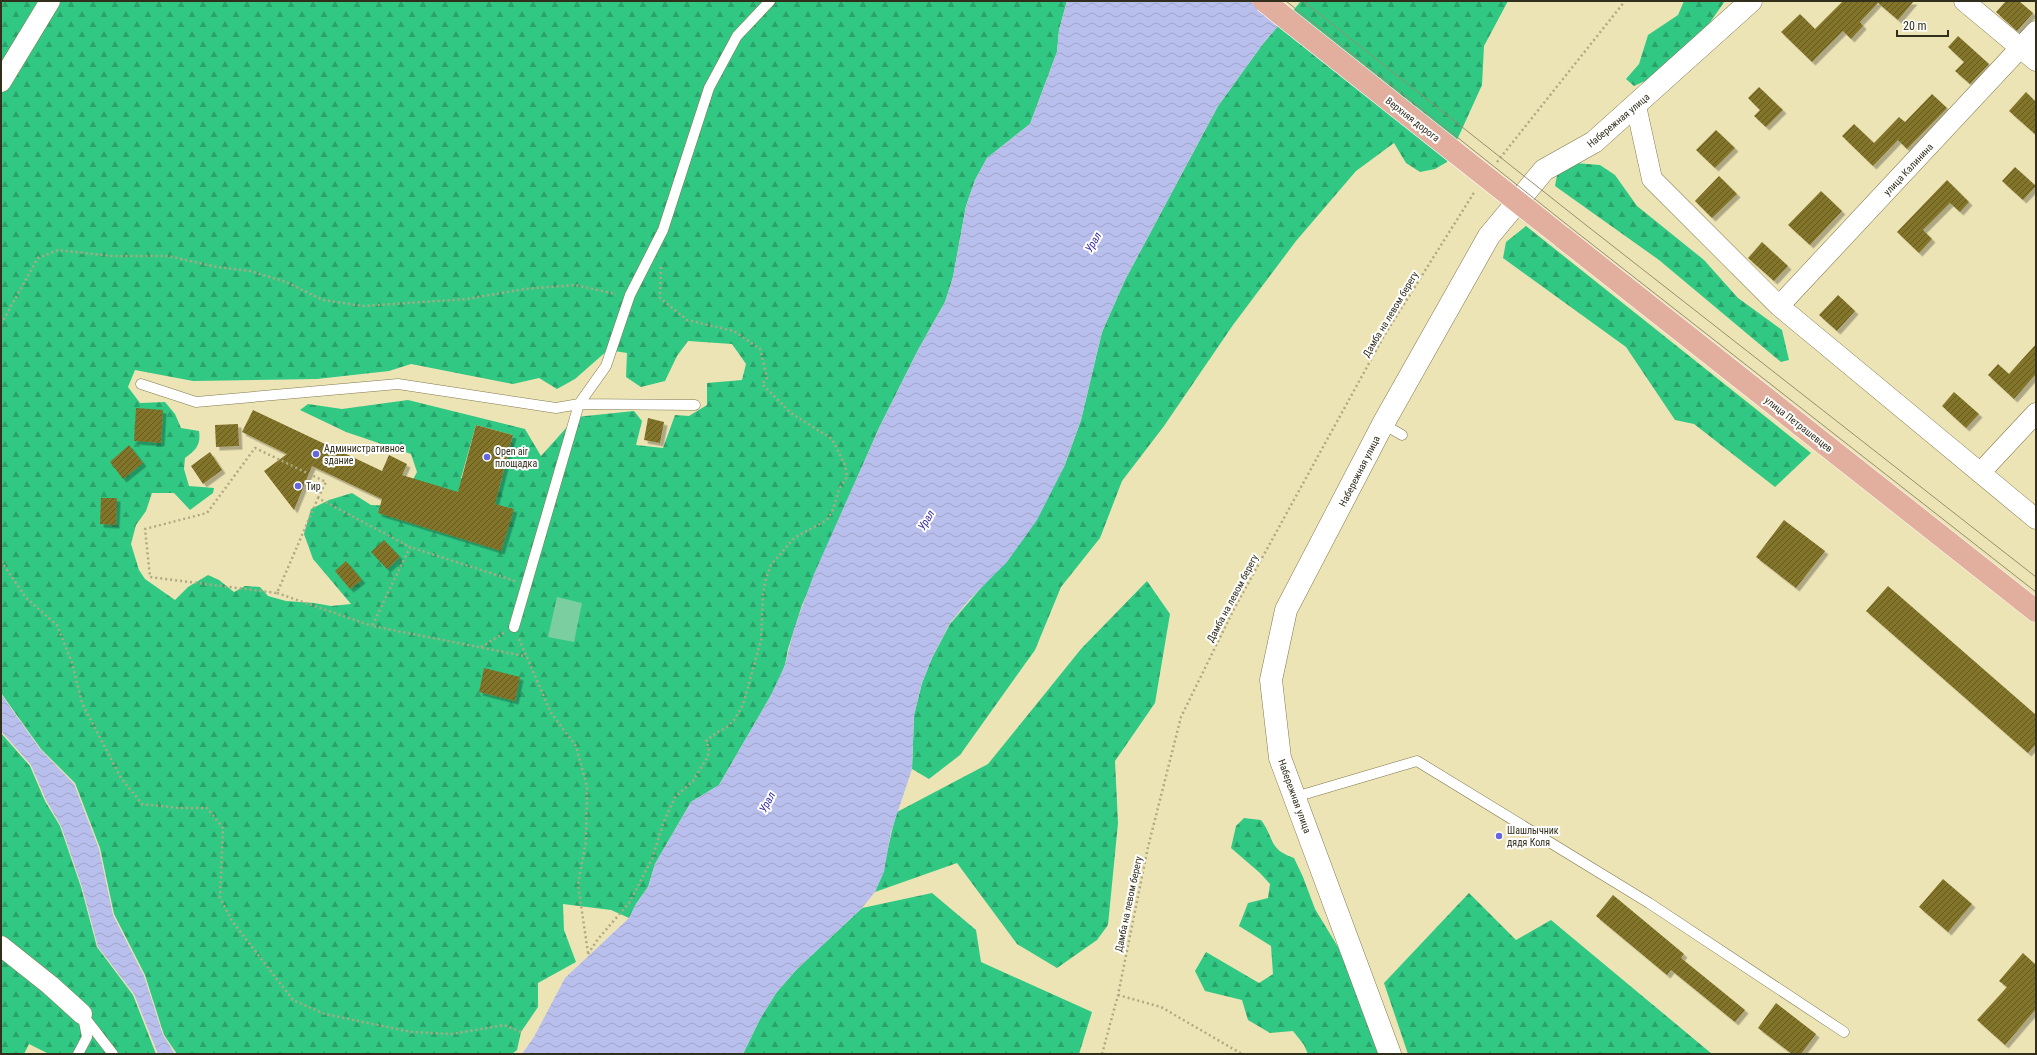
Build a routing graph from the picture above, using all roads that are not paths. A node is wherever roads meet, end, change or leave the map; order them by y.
1 (50, 1) edge
2 (770, 1) edge
3 (1264, 1) edge
4 (1751, 1) edge
5 (1964, 1) edge
6 (2036, 31) edge
7 (2021, 48) junction
8 (2036, 61) edge
9 (1, 82) edge
10 (1636, 106) junction
11 (1562, 237) joint
12 (1779, 306) junction
13 (141, 384) dead end
14 (579, 404) junction
15 (695, 405) dead end
16 (2036, 413) edge
17 (1383, 424) junction
18 (1402, 435) dead end
19 (1980, 472) junction
20 (2036, 519) edge
21 (2036, 611) edge
22 (514, 627) road end
23 (1295, 798) junction
24 (1, 946) edge
25 (82, 1014) junction
26 (1844, 1032) dead end
27 (78, 1054) edge
28 (113, 1054) edge
29 (1390, 1054) edge

1 - 9 street
2 - 14 lane
3 - 11 main road, Верхняя дорога, bridge
4 - 10 main road, Набережная улица
5 - 7 street
6 - 7 street, улица Калинина
7 - 8 street
7 - 12 street, улица Калинина
10 - 12 street
10 - 17 main road, Набережная улица
11 - 21 main road, улица Петрашевцев
12 - 19 street
13 - 14 lane
14 - 15 lane
14 - 22 lane
16 - 19 street
17 - 18 lane
17 - 23 main road, Набережная улица
19 - 20 street
23 - 26 lane
23 - 29 main road, Набережная улица
24 - 25 street
25 - 27 lane
25 - 28 lane

